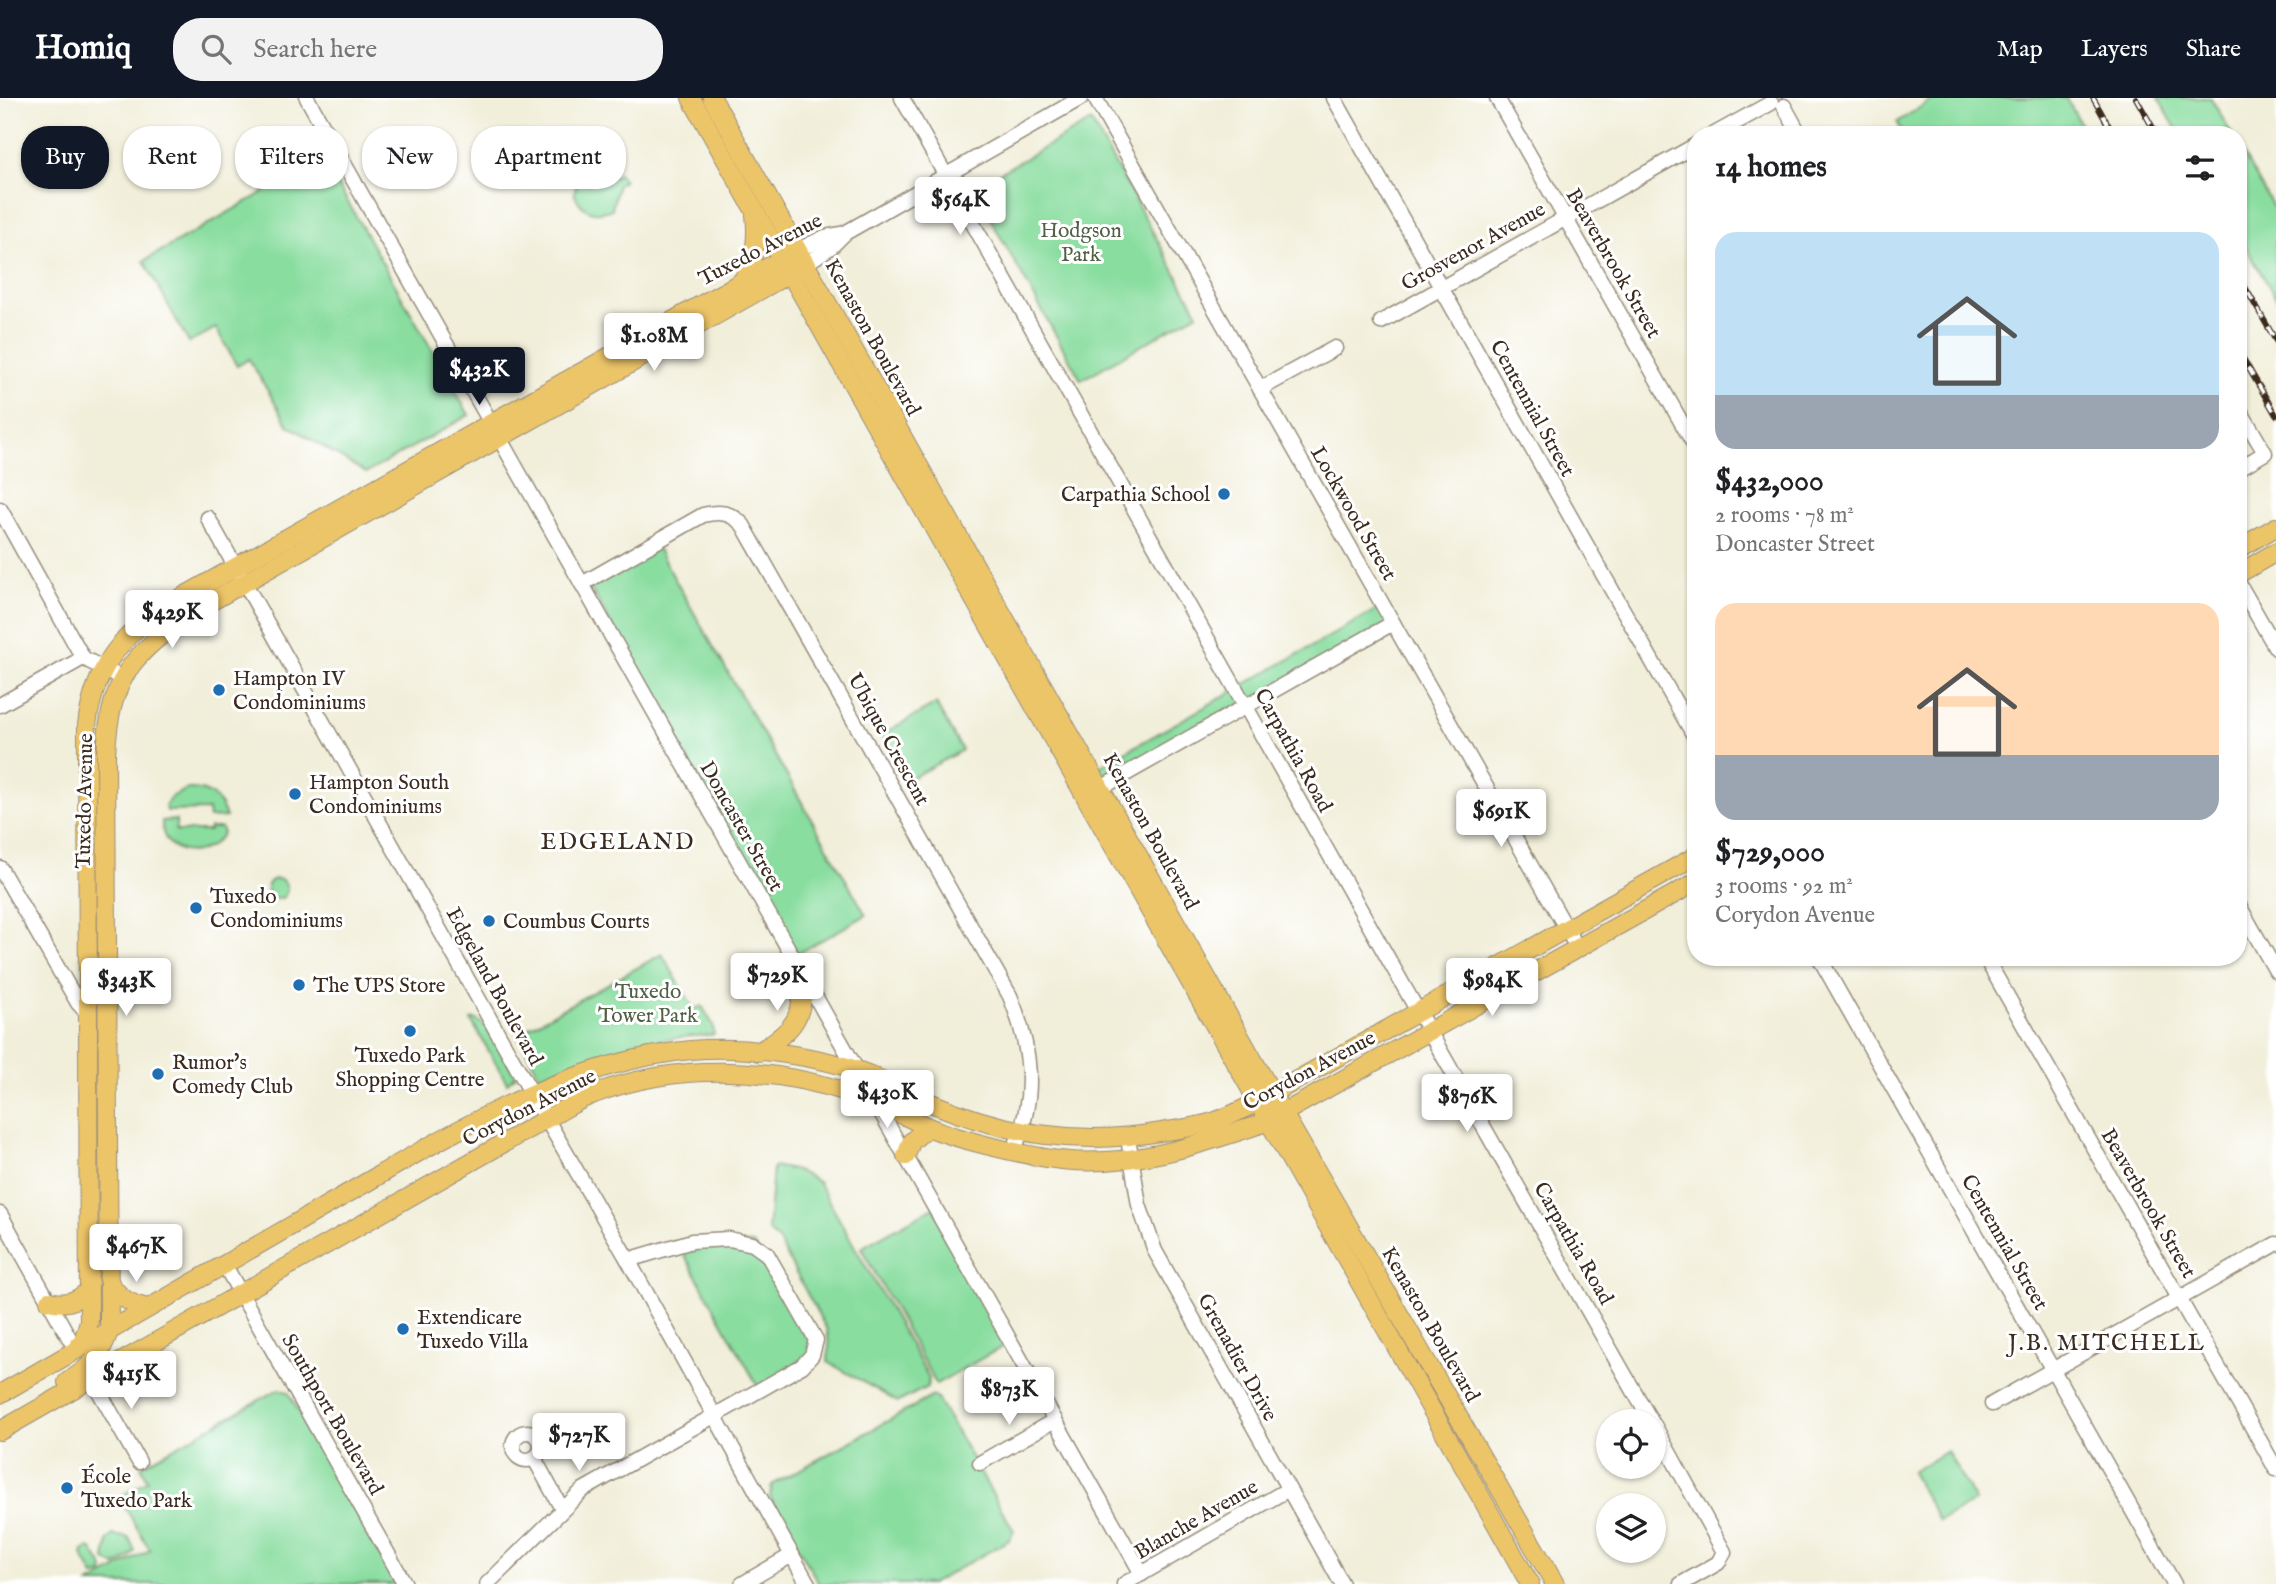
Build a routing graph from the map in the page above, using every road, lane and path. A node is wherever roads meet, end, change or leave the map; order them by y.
1 (307, 98) edge
2 (691, 98) edge
3 (712, 98) edge
4 (902, 98) edge
5 (1081, 98) edge
6 (1095, 98) edge
7 (1334, 98) edge
8 (1497, 98) edge
9 (1779, 101) edge
10 (1730, 126) edge
11 (1794, 126) edge
12 (1687, 150) edge
13 (945, 175) junction
14 (754, 211) junction
15 (1565, 218) junction
16 (794, 262) junction
17 (743, 280) junction
18 (1441, 288) junction
19 (1381, 322) dead end
20 (1335, 348) dead end
21 (1260, 389) junction
22 (2247, 422) edge
23 (495, 430) junction
24 (1687, 432) edge
25 (2247, 464) edge
26 (0, 509) edge
27 (208, 518) dead end
28 (2276, 527) edge
29 (2247, 544) edge
30 (2276, 552) edge
31 (2247, 569) edge
32 (239, 574) junction
33 (582, 584) junction
34 (2247, 598) edge
35 (1393, 623) junction
36 (2276, 648) edge
37 (83, 658) junction
38 (103, 669) junction
39 (122, 678) junction
40 (0, 705) edge
41 (1246, 707) junction
42 (1687, 723) edge
43 (1101, 788) junction
44 (1687, 861) edge
45 (0, 868) edge
46 (1687, 887) edge
47 (2247, 920) edge
48 (1566, 929) junction
49 (1578, 949) junction
50 (1824, 966) edge
51 (1990, 966) edge
52 (2276, 971) edge
53 (804, 978) junction
54 (1418, 1012) junction
55 (88, 1014) junction
56 (1429, 1031) junction
57 (759, 1052) junction
58 (820, 1061) junction
59 (857, 1070) junction
60 (816, 1083) junction
61 (532, 1094) junction
62 (920, 1098) junction
63 (1265, 1098) junction
64 (877, 1105) junction
65 (1276, 1117) junction
66 (546, 1119) junction
67 (911, 1119) junction
68 (928, 1127) junction
69 (1022, 1132) junction
70 (1128, 1138) junction
71 (1014, 1150) junction
72 (906, 1156) junction
73 (1131, 1160) junction
74 (0, 1214) edge
75 (2276, 1244) edge
76 (628, 1260) junction
77 (224, 1264) junction
78 (108, 1280) junction
79 (89, 1290) junction
80 (241, 1293) junction
81 (2179, 1299) junction
82 (49, 1301) junction
83 (148, 1308) junction
84 (109, 1331) junction
85 (76, 1350) junction
86 (2053, 1369) junction
87 (92, 1379) junction
88 (0, 1394) edge
89 (1992, 1404) dead end
90 (1645, 1409) edge
91 (35, 1411) junction
92 (714, 1417) junction
93 (1055, 1420) junction
94 (0, 1431) edge
95 (1666, 1447) edge
96 (534, 1458) dead end
97 (139, 1462) dead end
98 (980, 1463) dead end
99 (2276, 1469) edge
100 (1287, 1490) junction
101 (562, 1509) junction
102 (792, 1555) junction
103 (1142, 1574) junction
104 (405, 1584) edge
105 (487, 1584) edge
106 (742, 1584) edge
107 (808, 1584) edge
108 (1124, 1584) edge
109 (1342, 1584) edge
110 (1530, 1584) edge
111 (1555, 1584) edge
112 (1681, 1584) edge
113 (2174, 1584) edge

1 - 23 street, Doncaster Street
2 - 14 main road, Kenaston Boulevard
3 - 16 main road, Kenaston Boulevard
4 - 13 street, Carpathia Road
5 - 13 street, Tuxedo Avenue
6 - 21 street, Lockwood Street
7 - 18 street, Centennial Street
8 - 15 street, Beaverbrook Street
9 - 10 street
9 - 11 street
12 - 15 street, Grosvenor Avenue
13 - 16 street, Tuxedo Avenue
13 - 41 street, Carpathia Road
14 - 16 main road, Kenaston Boulevard
14 - 17 main road
15 - 18 street, Grosvenor Avenue
15 - 24 street, Beaverbrook Street
16 - 17 main road, Tuxedo Avenue
16 - 23 main road, Tuxedo Avenue
16 - 43 main road, Kenaston Boulevard
16 - 63 main road, Kenaston Boulevard
17 - 23 main road, Tuxedo Avenue
18 - 19 street, Grosvenor Avenue
18 - 42 street, Centennial Street
20 - 21 street
21 - 35 street, Lockwood Street
22 - 25 street
23 - 32 main road, Tuxedo Avenue
23 - 33 street, Doncaster Street
26 - 37 street
27 - 32 street, Edgeland Boulevard
28 - 29 main road
30 - 31 main road
32 - 38 main road, Tuxedo Avenue
32 - 39 main road, Tuxedo Avenue
32 - 61 street, Edgeland Boulevard
33 - 53 street, Doncaster Street
33 - 69 street, Ubique Crescent
34 - 36 street
35 - 41 street
35 - 48 street, Lockwood Street
37 - 38 street
37 - 40 street
38 - 39 street
38 - 55 main road, Tuxedo Avenue
39 - 78 main road, Tuxedo Avenue
41 - 43 street
41 - 54 street, Carpathia Road
43 - 63 main road, Kenaston Boulevard
44 - 48 main road, Corydon Avenue
45 - 55 street
46 - 49 main road, Corydon Avenue
47 - 52 street
48 - 49 street, Lockwood Street
48 - 54 main road, Corydon Avenue
49 - 56 main road, Corydon Avenue
50 - 86 street, Centennial Street
51 - 81 street, Beaverbrook Street
53 - 57 main road
53 - 59 street, Doncaster Street
54 - 56 street, Carpathia Road
54 - 63 main road, Corydon Avenue
55 - 79 main road, Tuxedo Avenue
56 - 65 main road, Corydon Avenue
56 - 90 street, Carpathia Road
57 - 58 main road, Corydon Avenue
57 - 61 main road, Corydon Avenue
58 - 59 main road, Corydon Avenue
58 - 60 main road
59 - 62 main road, Corydon Avenue
59 - 64 street, Doncaster Street
60 - 64 main road, Corydon Avenue
60 - 66 main road, Corydon Avenue
61 - 66 street, Edgeland Boulevard
61 - 77 main road, Corydon Avenue
62 - 67 main road
62 - 69 main road, Corydon Avenue
63 - 65 main road, Kenaston Boulevard
63 - 70 main road, Corydon Avenue
64 - 67 main road, Corydon Avenue
64 - 72 street, Doncaster Street
65 - 73 main road, Corydon Avenue
65 - 110 main road, Kenaston Boulevard
65 - 111 main road, Kenaston Boulevard
66 - 76 street, Edgeland Boulevard
66 - 80 main road, Corydon Avenue
67 - 68 main road, Corydon Avenue
68 - 71 main road, Corydon Avenue
68 - 72 main road
69 - 70 main road, Corydon Avenue
69 - 71 street, Ubique Crescent
70 - 73 street, Grenadier Drive
71 - 73 main road, Corydon Avenue
72 - 93 street, Doncaster Street
73 - 100 street, Grenadier Drive
74 - 82 street
75 - 81 street
76 - 92 street, Edgeland Boulevard
76 - 92 street
77 - 80 street, Southport Boulevard
77 - 83 main road, Corydon Avenue
78 - 83 main road
78 - 84 main road, Tuxedo Avenue
79 - 82 main road
79 - 85 main road, Tuxedo Avenue
80 - 87 main road, Corydon Avenue
80 - 104 street, Southport Boulevard
81 - 86 street
81 - 99 street, Beaverbrook Street
82 - 85 street
83 - 84 main road, Corydon Avenue
84 - 85 main road, Corydon Avenue
84 - 91 main road, Tuxedo Avenue
85 - 88 main road, Corydon Avenue
86 - 89 street
86 - 113 street, Centennial Street
87 - 91 main road, Corydon Avenue
87 - 97 street
91 - 94 main road, Corydon Avenue
92 - 101 street
92 - 102 street, Edgeland Boulevard
93 - 98 street
93 - 103 street, Doncaster Street
95 - 112 street, Carpathia Road
96 - 101 street
100 - 103 street, Blanche Avenue
100 - 109 street, Grenadier Drive
101 - 105 street
102 - 106 street
102 - 107 street, Edgeland Boulevard
103 - 108 street, Blanche Avenue

